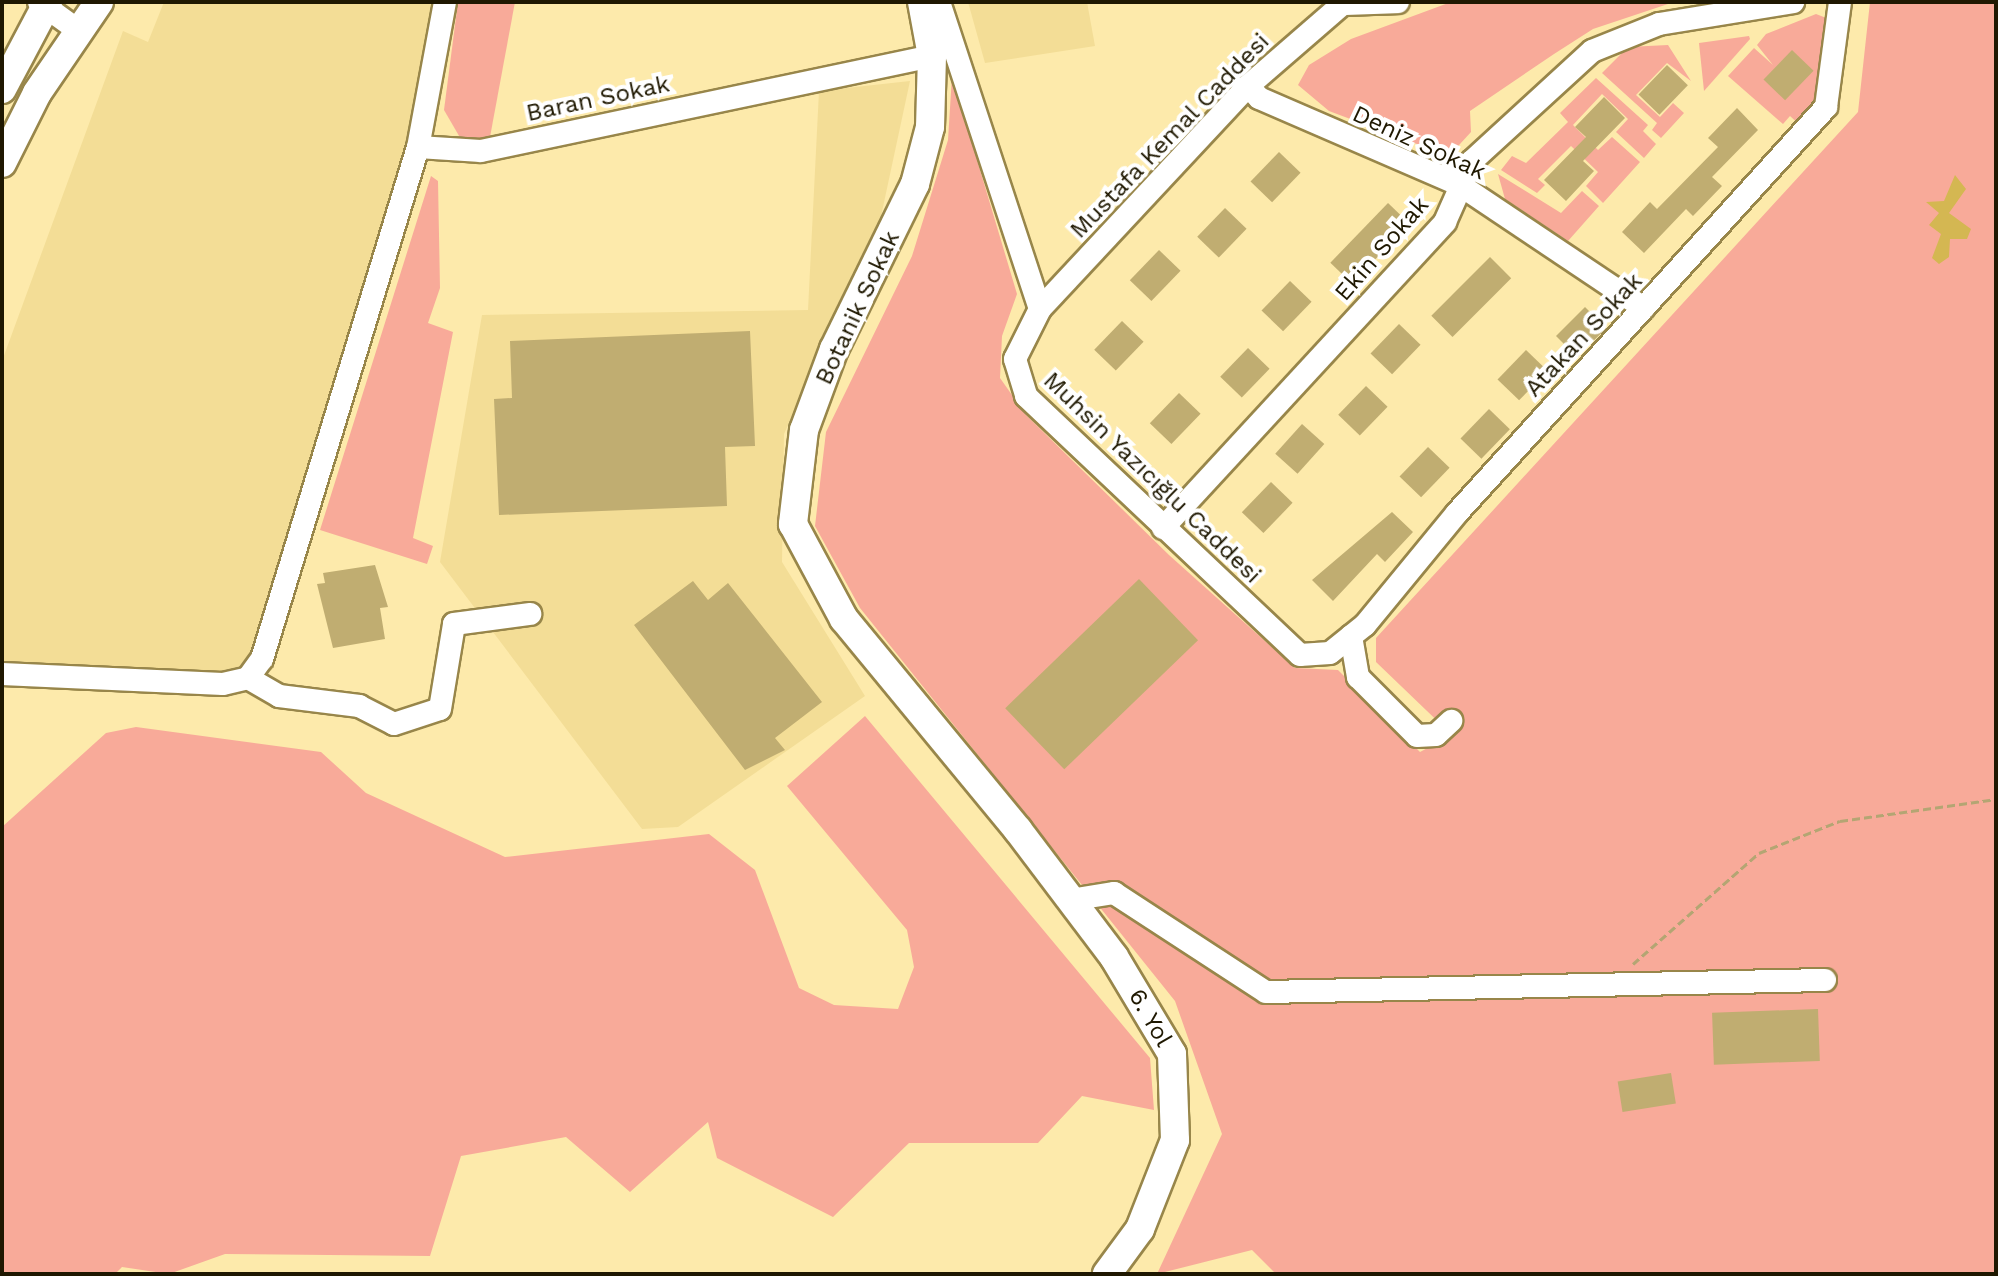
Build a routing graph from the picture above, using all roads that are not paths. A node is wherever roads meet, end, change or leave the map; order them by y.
1 (99, 2) edge
2 (445, 2) edge
3 (922, 2) edge
4 (939, 2) edge
5 (1342, 2) edge
6 (1398, 2) edge
7 (1793, 2) edge
8 (1840, 2) edge
9 (44, 3) edge
10 (79, 31) junction
11 (932, 56) junction
12 (1248, 86) junction
13 (2, 89) edge
14 (418, 147) junction
15 (2, 163) edge
16 (1460, 185) junction
17 (1644, 308) junction
18 (1040, 309) junction
19 (1163, 528) junction
20 (530, 614) dead end
21 (1351, 636) junction
22 (1300, 655) joint
23 (2, 674) edge
24 (248, 678) junction
25 (1451, 721) dead end
26 (1018, 830) joint
27 (1070, 900) junction
28 (1825, 980) dead end
29 (1107, 1274) edge

1 - 10 main road
2 - 14 street
3 - 11 main road, Botanik Sokak
4 - 18 street
5 - 6 street, Mustafa Kemal Caddesi
5 - 12 street, Mustafa Kemal Caddesi
7 - 16 street, Ekin Sokak
8 - 17 street, Atakan Sokak
9 - 10 street
9 - 13 main road
10 - 15 main road
11 - 14 street, Baran Sokak
11 - 26 main road, Botanik Sokak
12 - 16 street, Deniz Sokak
12 - 18 street, Mustafa Kemal Caddesi
14 - 24 street
16 - 17 street, Deniz Sokak
16 - 19 street, Ekin Sokak
17 - 21 street, Atakan Sokak
18 - 19 street, Muhsin Yazıcığlu Caddesi
19 - 22 street, Muhsin Yazıcığlu Caddesi
20 - 24 street
21 - 22 street, Atakan Sokak
21 - 25 street
23 - 24 street
26 - 27 main road, 6. Yol
27 - 28 street
27 - 29 main road, 6. Yol

